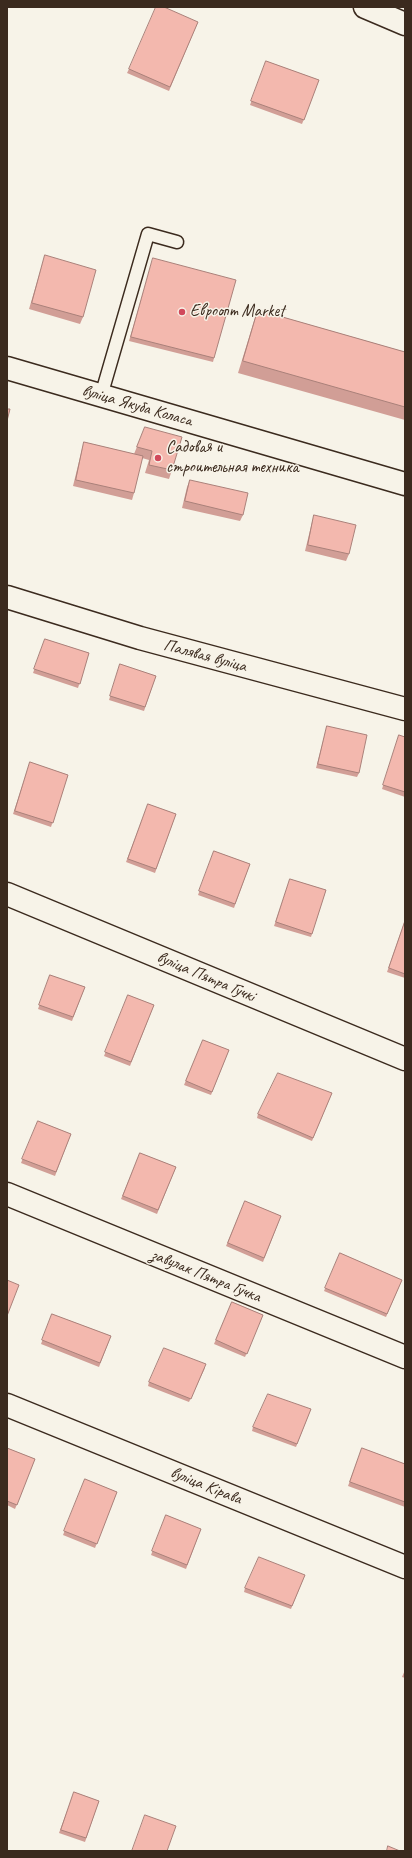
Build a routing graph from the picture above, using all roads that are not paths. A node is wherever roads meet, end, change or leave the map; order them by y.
1 (365, 7) edge
2 (405, 24) edge
3 (177, 242) dead end
4 (7, 368) edge
5 (101, 396) junction
6 (405, 484) edge
7 (7, 597) edge
8 (405, 709) edge
9 (7, 894) edge
10 (405, 1059) edge
11 (7, 1194) edge
12 (405, 1357) edge
13 (7, 1405) edge
14 (405, 1567) edge

1 - 2 street
3 - 5 lane
4 - 5 street, вуліца Якуба Коласа
5 - 6 street, вуліца Якуба Коласа
7 - 8 street, Палявая вуліца
9 - 10 street, вуліца Пятра Гучкі
11 - 12 street, завулак Пятра Гучка
13 - 14 street, вуліца Кірава

